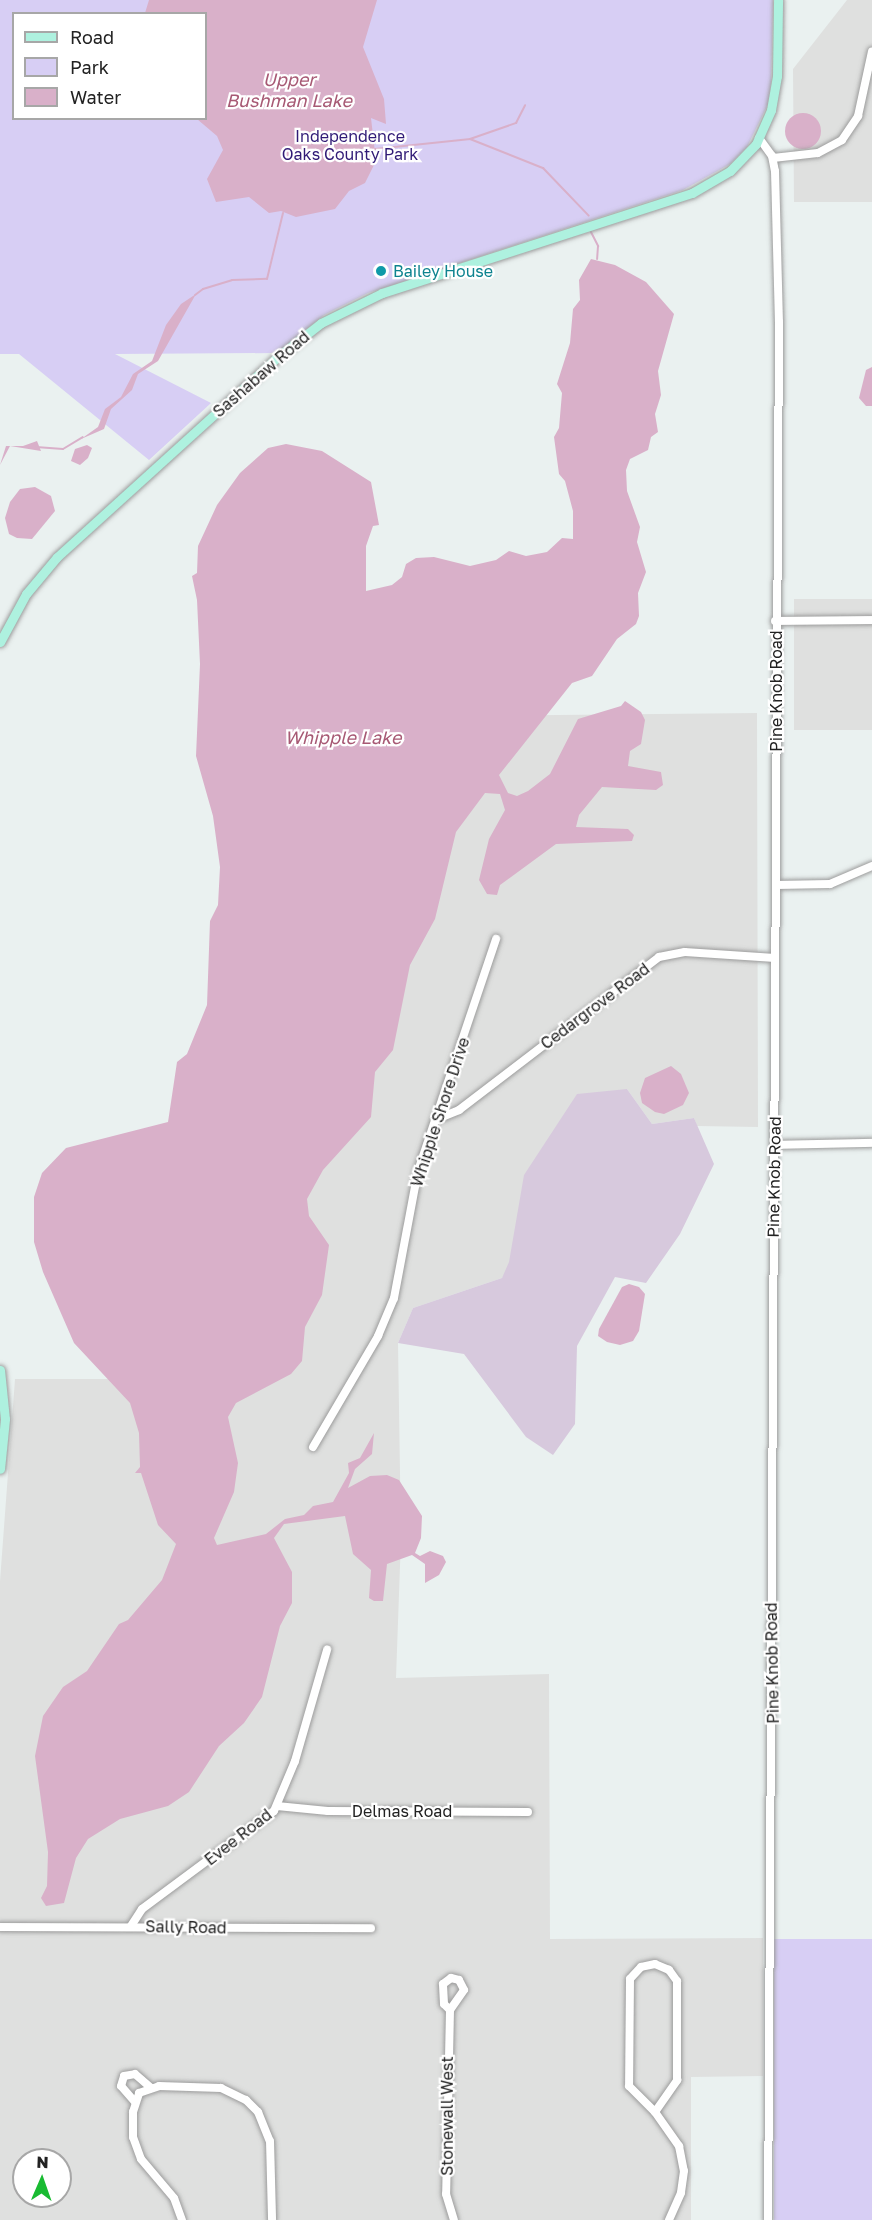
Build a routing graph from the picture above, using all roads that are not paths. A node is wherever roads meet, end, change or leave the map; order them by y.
1 (778, 0) edge
2 (872, 51) edge
3 (759, 138) junction
4 (773, 158) junction
5 (872, 620) edge
6 (775, 621) junction
7 (0, 642) edge
8 (872, 866) edge
9 (776, 885) junction
10 (496, 939) dead end
11 (775, 958) junction
12 (436, 1119) junction
13 (872, 1143) edge
14 (774, 1145) junction
15 (0, 1370) edge
16 (313, 1447) dead end
17 (0, 1469) edge
18 (327, 1650) dead end
19 (277, 1806) junction
20 (528, 1812) dead end
21 (131, 1926) junction
22 (0, 1927) edge
23 (371, 1928) dead end
24 (450, 2010) dead end
25 (151, 2088) junction
26 (135, 2102) junction
27 (655, 2112) junction
28 (182, 2220) edge
29 (272, 2220) edge
30 (454, 2220) edge
31 (669, 2220) edge
32 (768, 2220) edge

1 - 3 main road, Sashabaw Road
2 - 4 street
3 - 4 street
3 - 7 main road, Sashabaw Road
4 - 6 street, Pine Knob Road
5 - 6 street
6 - 9 street, Pine Knob Road
8 - 9 street
9 - 11 street, Pine Knob Road
10 - 12 street, Whipple Shore Drive
11 - 12 street, Cedargrove Road
11 - 14 street, Pine Knob Road
12 - 16 street, Whipple Shore Drive
13 - 14 street
14 - 32 street, Pine Knob Road
15 - 17 main road
18 - 19 street, Evee Road
19 - 20 street, Delmas Road
19 - 21 street, Evee Road
21 - 22 street, Sally Road
21 - 23 street, Sally Road
24 - 30 street, Stonewall West
25 - 26 street
25 - 26 street
25 - 29 street
26 - 28 street
27 - 27 street
27 - 31 street

